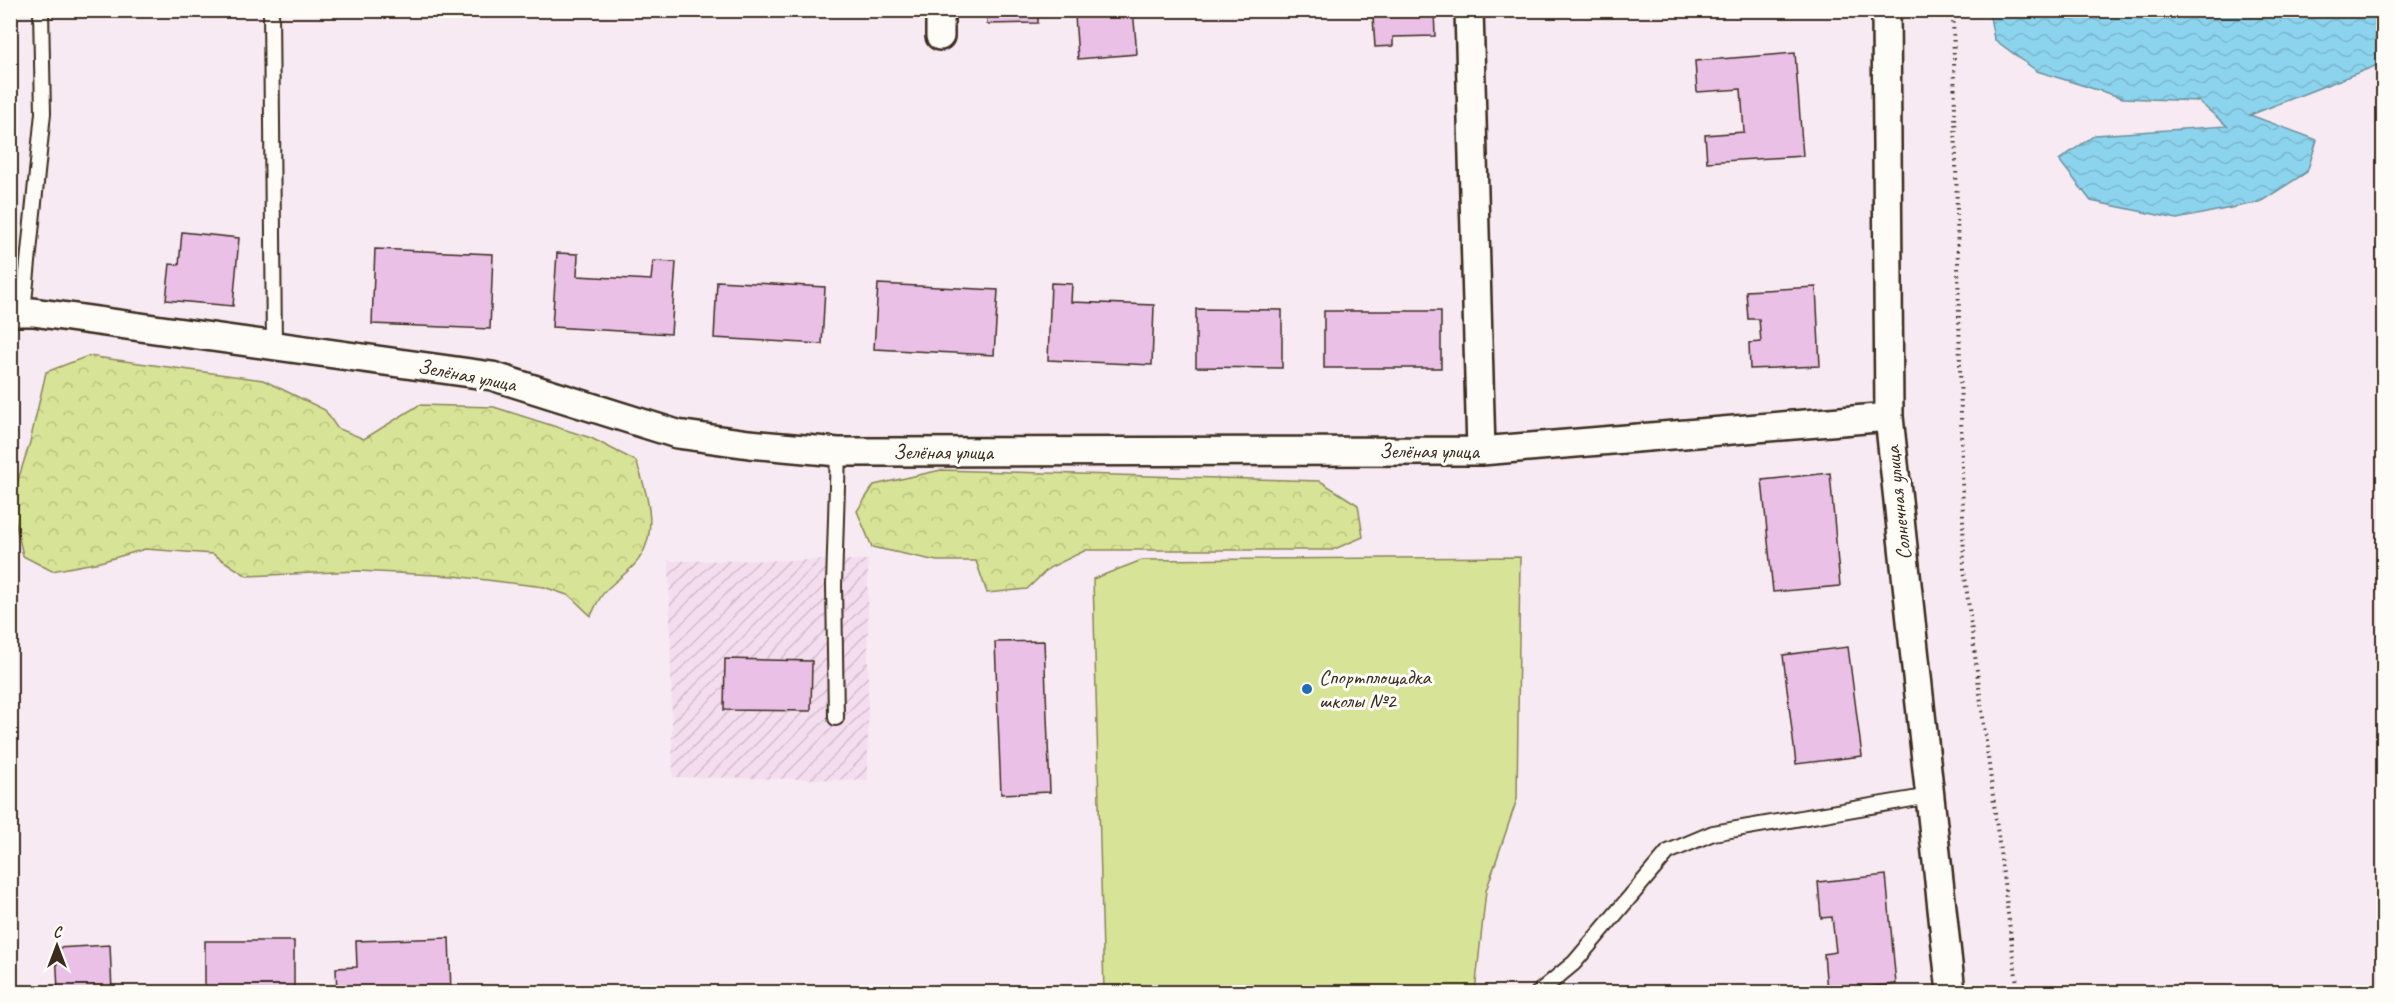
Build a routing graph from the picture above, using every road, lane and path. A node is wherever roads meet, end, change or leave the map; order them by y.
1 (41, 10) edge
2 (271, 10) edge
3 (1469, 10) edge
4 (1886, 10) edge
5 (1953, 10) edge
6 (17, 312) edge
7 (274, 346) junction
8 (1888, 417) junction
9 (1481, 451) junction
10 (838, 452) junction
11 (836, 718) dead end
12 (1930, 796) junction
13 (1539, 993) edge
14 (1951, 993) edge
15 (2018, 993) edge

1 - 6 lane
2 - 7 lane
3 - 9 street
4 - 8 street, Солнечная улица
5 - 15 path
6 - 7 street, Зелёная улица
7 - 10 street, Зелёная улица
8 - 9 street, Зелёная улица
8 - 12 street, Солнечная улица
9 - 10 street, Зелёная улица
10 - 11 lane
12 - 13 lane
12 - 14 street, Солнечная улица

